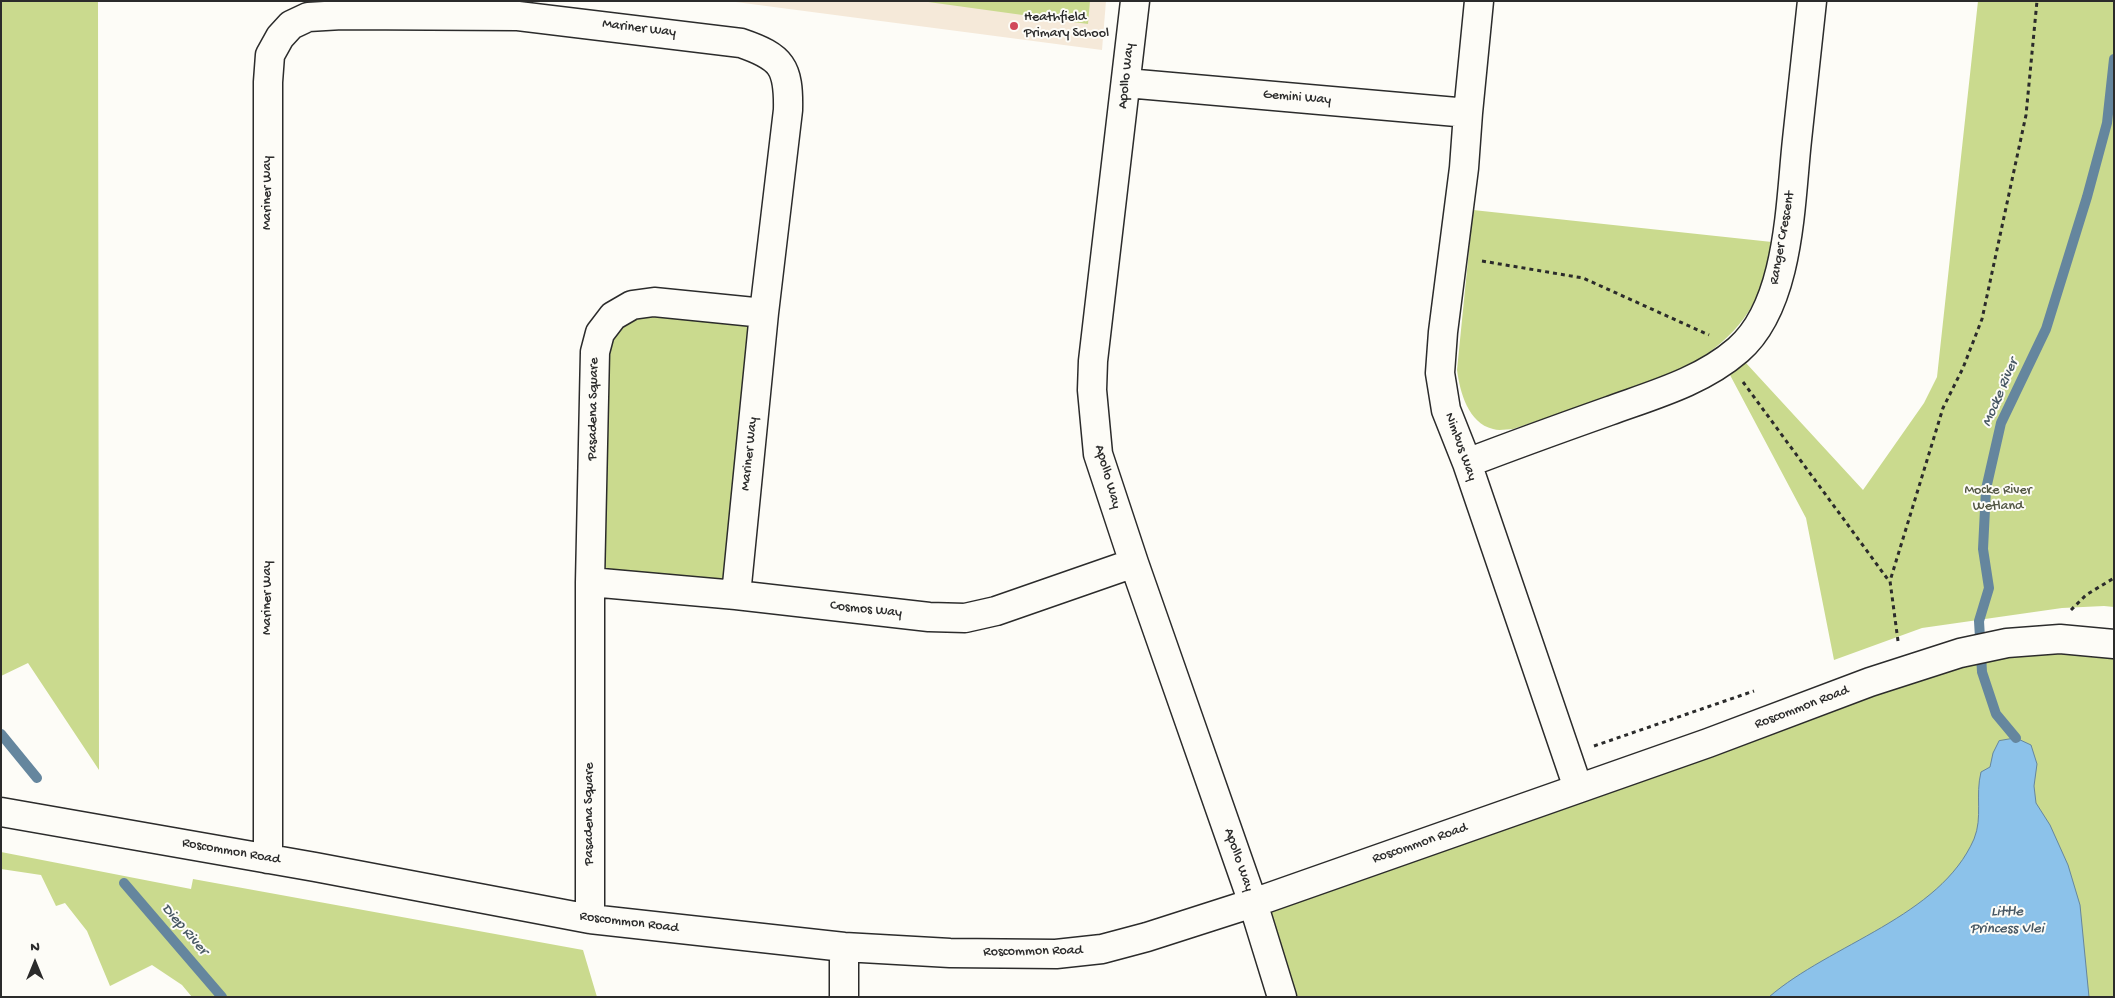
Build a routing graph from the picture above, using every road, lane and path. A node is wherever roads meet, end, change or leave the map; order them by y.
1 (1135, 1) edge
2 (1479, 1) edge
3 (1812, 1) edge
4 (2037, 1) edge
5 (1126, 83) junction
6 (1468, 113) junction
7 (1453, 256) junction
8 (764, 313) junction
9 (1733, 354) junction
10 (1467, 463) junction
11 (1134, 563) junction
12 (2114, 578) edge
13 (1890, 581) junction
14 (590, 582) junction
15 (736, 596) junction
16 (2070, 611) dead end
17 (1898, 641) dead end
18 (2114, 644) edge
19 (1578, 788) junction
20 (1, 812) edge
21 (268, 859) junction
22 (1253, 902) junction
23 (590, 920) junction
24 (844, 947) junction
25 (844, 997) edge
26 (1282, 997) edge

1 - 5 street, Apollo Way
2 - 6 street, Nimbus Way
3 - 9 street, Ranger Crescent
4 - 13 path
5 - 6 street, Gemini Way
5 - 11 street, Apollo Way
6 - 7 street, Nimbus Way
7 - 9 path
7 - 10 street, Nimbus Way
8 - 14 street, Pasadena Square
8 - 15 street, Mariner Way
8 - 21 street, Mariner Way
9 - 10 street, Ranger Crescent
9 - 13 path
10 - 19 street, Nimbus Way
11 - 15 street, Cosmos Way
11 - 22 street, Apollo Way
12 - 16 path
13 - 17 path
14 - 15 street, Cosmos Way
14 - 23 street, Pasadena Square
18 - 19 street, Roscommon Road
19 - 22 street, Roscommon Road
20 - 21 street, Roscommon Road
21 - 23 street, Roscommon Road
22 - 24 street, Roscommon Road
22 - 26 street, Apollo Way
23 - 24 street, Roscommon Road
24 - 25 street

